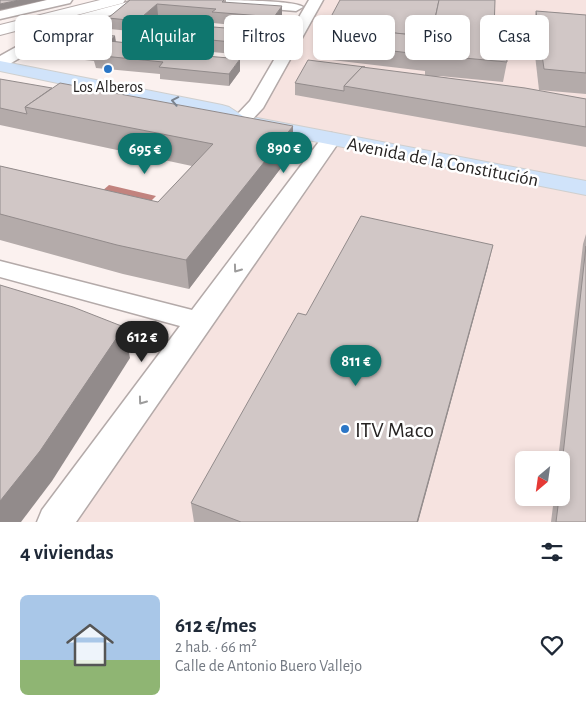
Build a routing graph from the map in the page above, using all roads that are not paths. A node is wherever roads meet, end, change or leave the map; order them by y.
1 (65, 0) edge
2 (93, 0) edge
3 (118, 0) edge
4 (150, 0) edge
5 (212, 0) edge
6 (316, 0) edge
7 (296, 7) dead end
8 (4, 23) edge
9 (218, 30) edge
10 (224, 31) edge
11 (0, 64) edge
12 (0, 82) edge
13 (240, 121) junction
14 (331, 139) junction
15 (586, 188) edge
16 (0, 269) edge
17 (200, 322) junction
18 (55, 522) edge

1 - 8 street
2 - 8 main road
3 - 8 main road
4 - 11 street
5 - 7 street
6 - 13 street
9 - 10 street
13 -> 11 main road, Avenida de la Constitución
12 - 13 main road, Avenida de la Constitución
13 - 14 main road, Avenida de la Constitución
14 - 15 main road, Avenida de la Constitución
14 -> 17 street
16 - 17 street
17 -> 18 street

